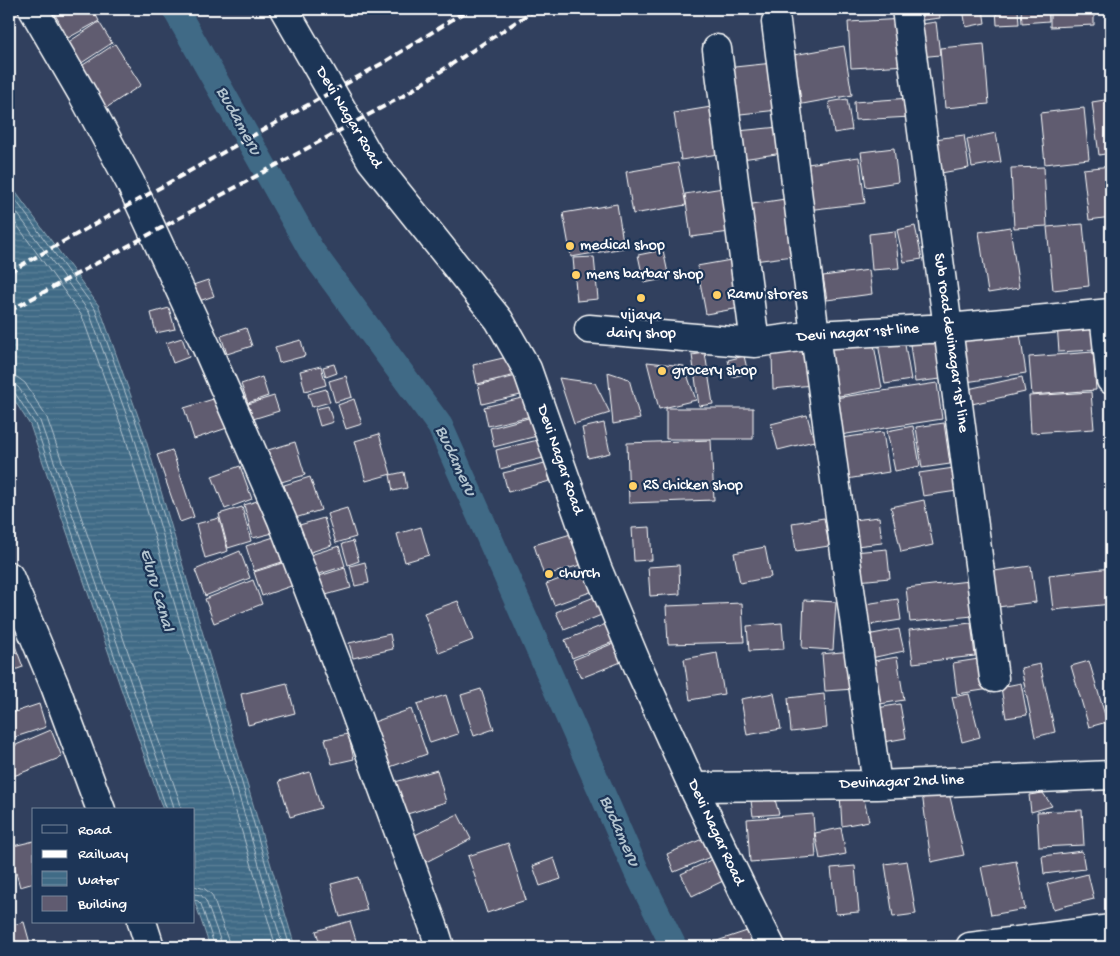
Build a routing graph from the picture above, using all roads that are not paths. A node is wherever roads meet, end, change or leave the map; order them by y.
1 (33, 9) edge
2 (284, 9) edge
3 (906, 9) edge
4 (776, 22) dead end
5 (717, 49) dead end
6 (1108, 314) edge
7 (948, 328) junction
8 (589, 329) dead end
9 (815, 335) junction
10 (755, 343) junction
11 (1111, 380) edge
12 (9, 576) edge
13 (994, 678) dead end
14 (1111, 775) edge
15 (877, 785) junction
16 (693, 786) junction
17 (100, 808) edge
18 (143, 924) edge
19 (1111, 929) edge
20 (150, 947) edge
21 (440, 947) edge
22 (771, 947) edge
23 (970, 947) edge

1 - 21 street
2 - 16 street, Devi Nagar Road
3 - 7 street, Sub road devinagar 1st line
4 - 9 street
5 - 10 street
6 - 7 street, Devi nagar 1st line
6 - 11 street
7 - 9 street, Devi nagar 1st line
7 - 13 street, Sub road devinagar 1st line
8 - 10 street
9 - 10 street, Devi nagar 1st line
9 - 15 street
12 - 17 street
14 - 15 street, Devinagar 2nd line
15 - 16 street, Devinagar 2nd line
16 - 22 street, Devi Nagar Road
18 - 20 street
19 - 23 street

